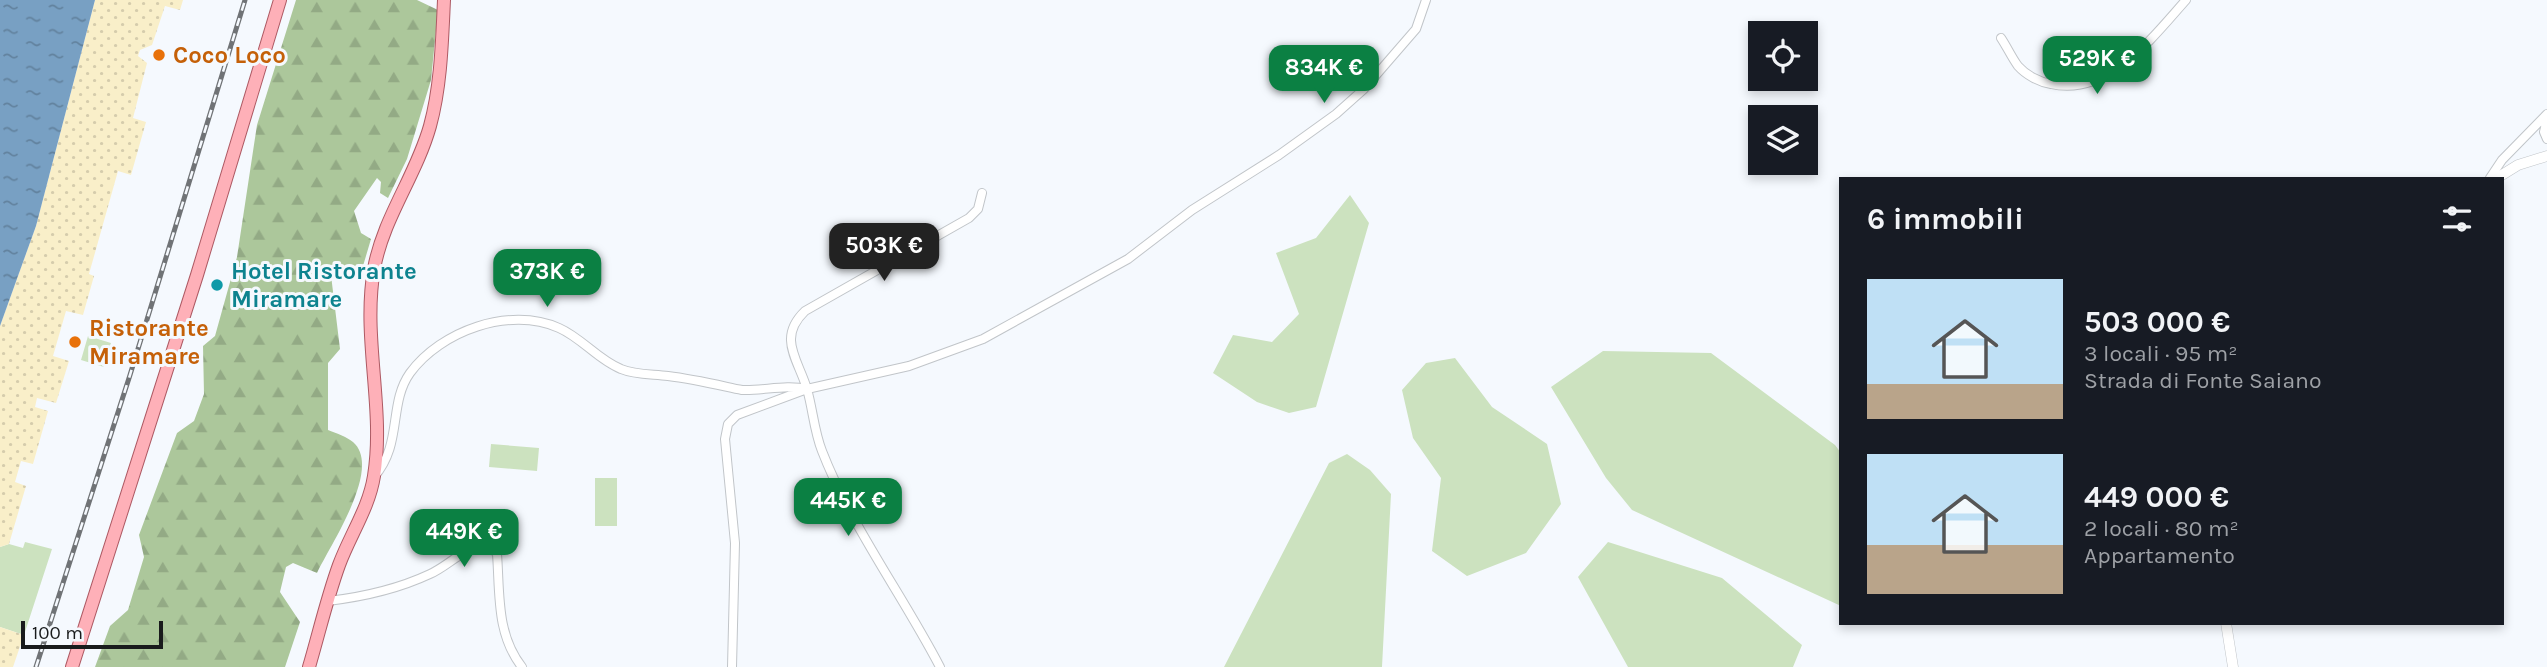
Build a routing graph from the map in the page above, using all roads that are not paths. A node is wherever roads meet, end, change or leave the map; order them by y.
1 (279, 0) edge
2 (444, 0) edge
3 (1426, 0) edge
4 (2186, 0) edge
5 (2001, 38) dead end
6 (2547, 116) edge
7 (2547, 139) edge
8 (2547, 156) edge
9 (2491, 177) edge
10 (2499, 177) edge
11 (982, 193) dead end
12 (807, 389) junction
13 (374, 478) junction
14 (328, 601) junction
15 (2226, 625) edge
16 (72, 667) edge
17 (309, 667) edge
18 (522, 667) edge
19 (732, 667) edge
20 (940, 667) edge
21 (2233, 667) edge

1 - 16 main road
2 - 13 main road
3 - 12 street
4 - 5 street
6 - 7 street
6 - 9 street
8 - 10 street
11 - 12 street
12 - 13 street
12 - 19 street
12 - 20 street
13 - 14 main road
14 - 17 main road
14 - 18 street
15 - 21 street

